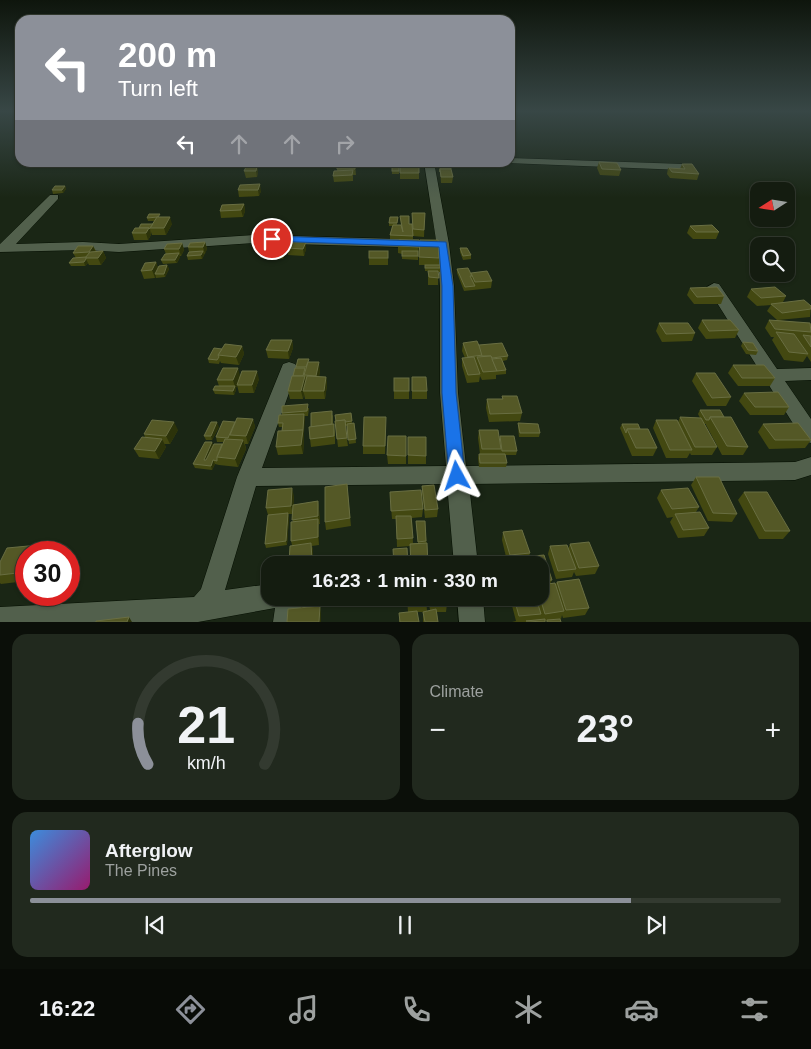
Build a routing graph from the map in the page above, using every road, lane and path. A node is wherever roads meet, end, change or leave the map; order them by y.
1 (515, 160) edge
2 (430, 167) edge
3 (684, 167) edge
4 (54, 197) dead end
5 (443, 244) junction
6 (2, 248) edge
7 (714, 287) edge
8 (289, 368) dead end
9 (811, 374) edge
10 (772, 375) junction
11 (811, 435) edge
12 (811, 466) edge
13 (248, 476) junction
14 (457, 476) junction
15 (465, 556) edge
16 (261, 598) edge
17 (203, 606) junction
18 (288, 606) edge
19 (471, 606) edge
20 (0, 620) edge
21 (286, 622) edge
22 (472, 622) edge

1 - 3 street
2 - 5 street
4 - 6 street
5 - 6 street
5 - 14 street
7 - 10 street
8 - 13 street
9 - 10 street
10 - 11 street
12 - 14 street
13 - 14 street
13 - 17 street
14 - 15 street
16 - 17 street
17 - 20 street
18 - 21 street
19 - 22 street

